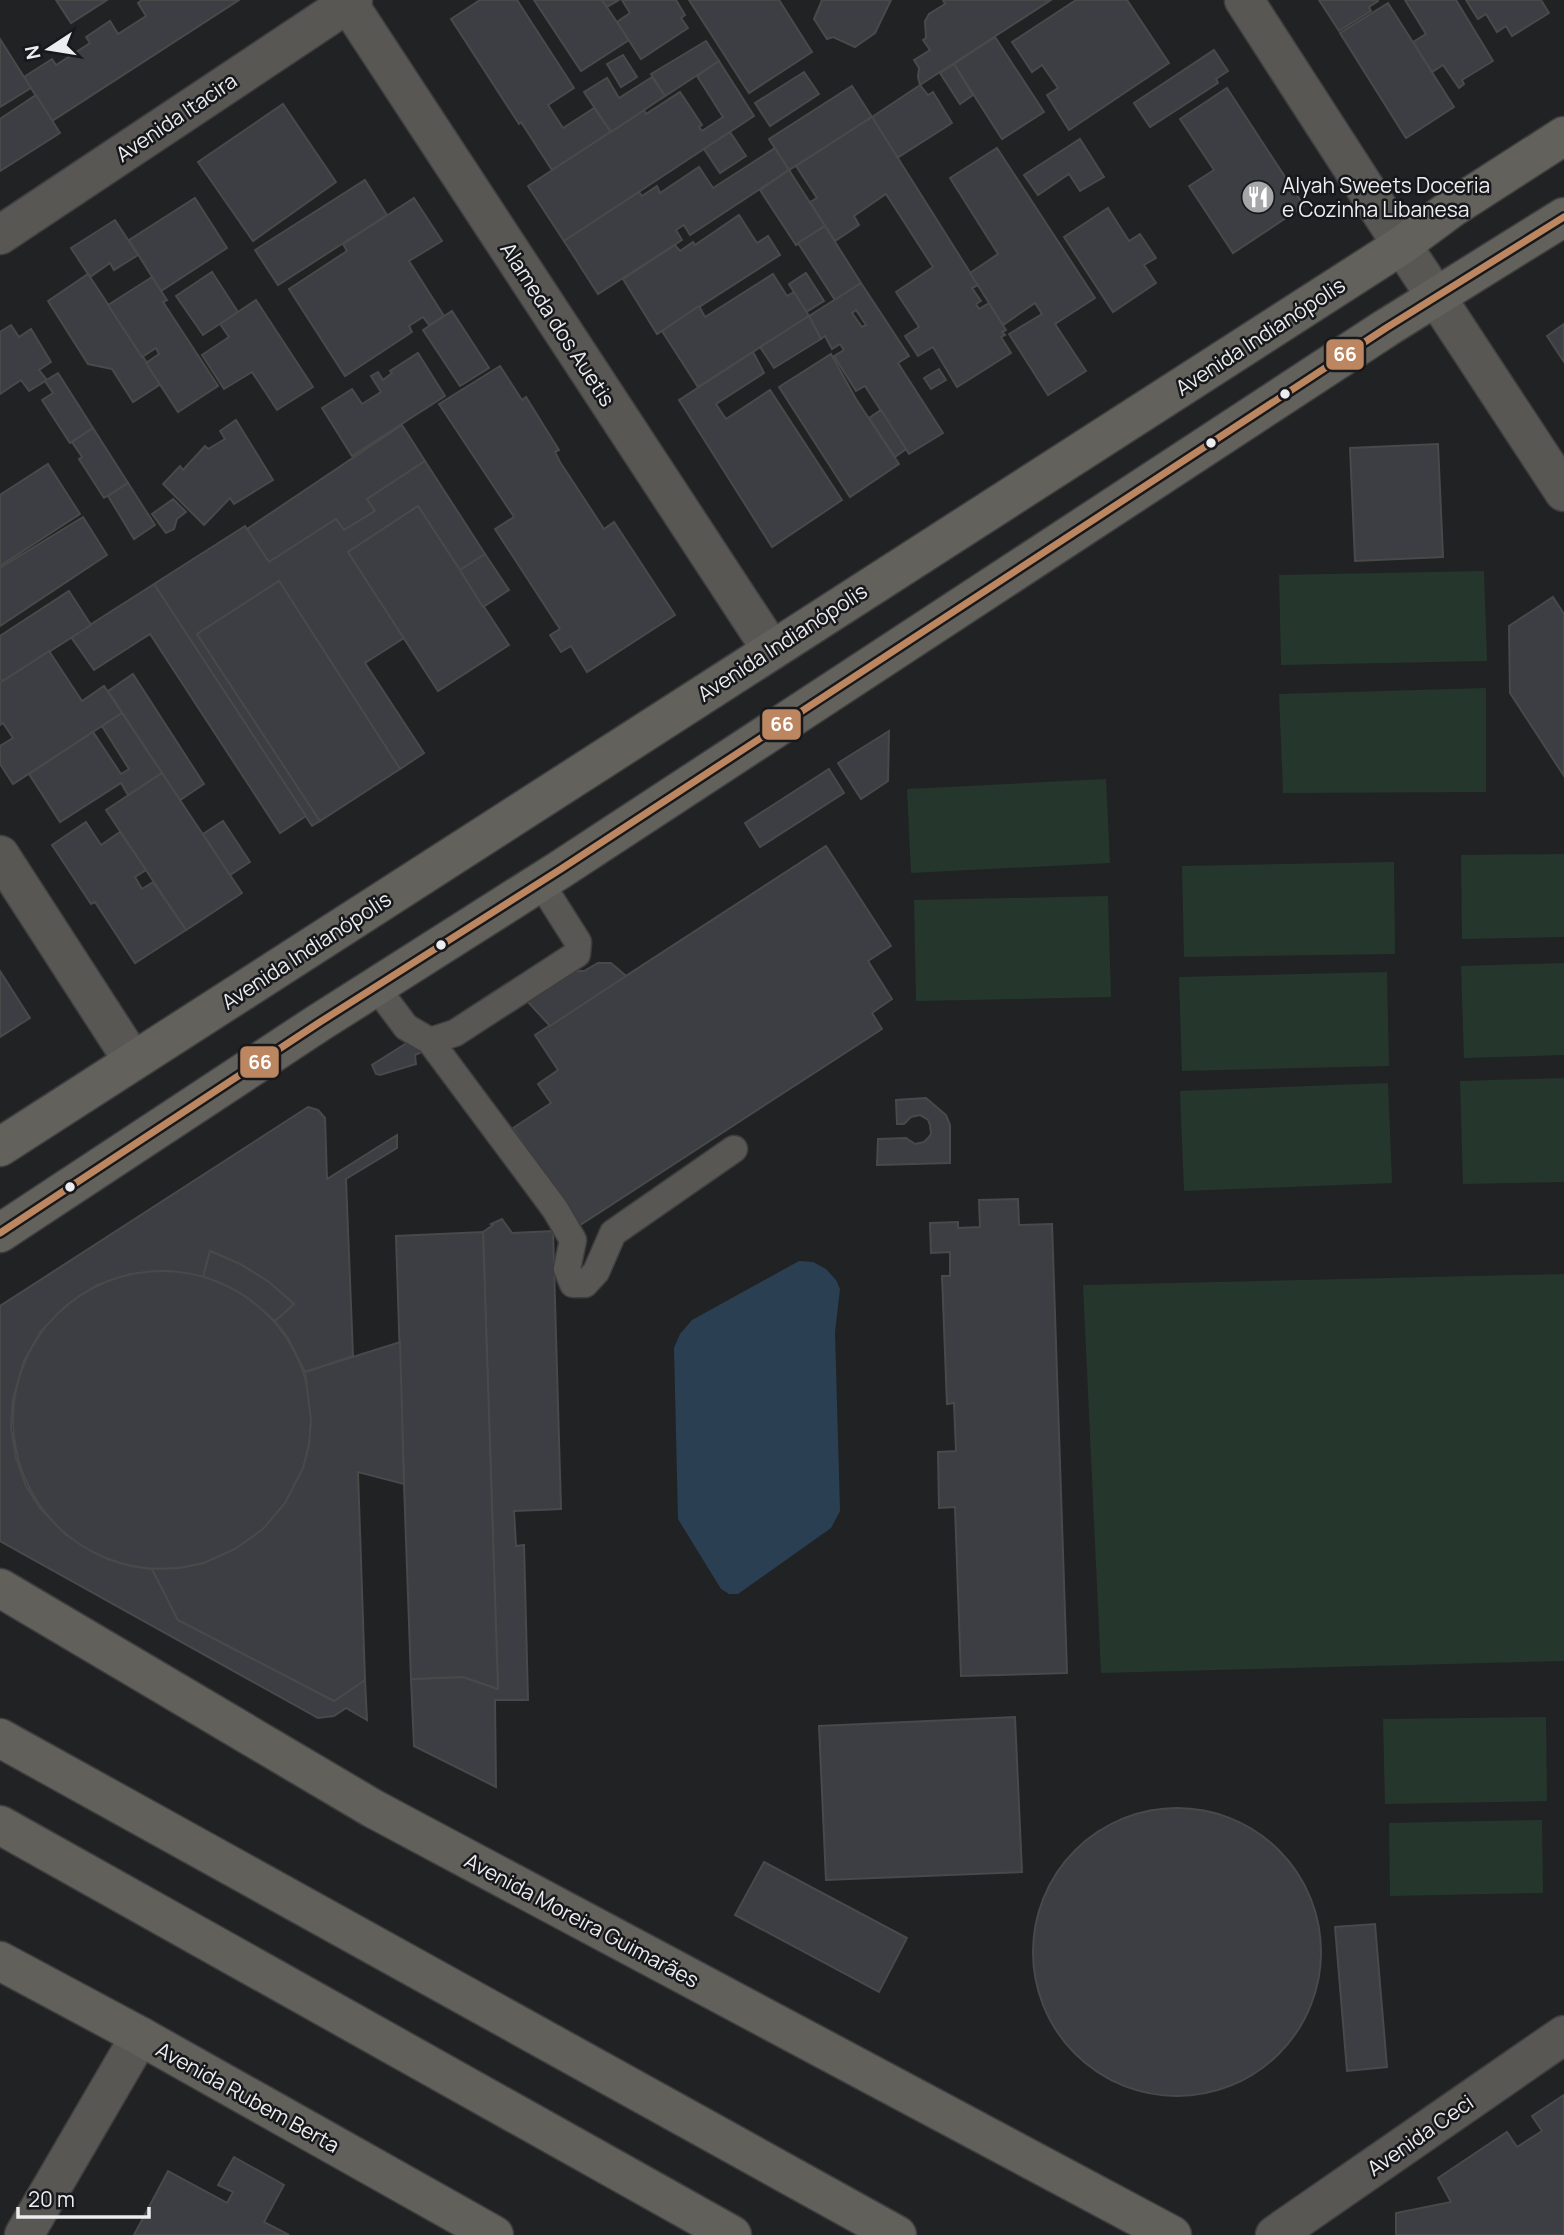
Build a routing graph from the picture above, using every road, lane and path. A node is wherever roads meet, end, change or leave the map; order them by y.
1 (1244, 0) edge
2 (349, 1) edge
3 (1564, 136) edge
4 (1564, 217) edge
5 (0, 235) edge
6 (1402, 245) junction
7 (1436, 297) junction
8 (1564, 492) edge
9 (771, 649) junction
10 (0, 855) edge
11 (540, 882) junction
12 (376, 987) junction
13 (430, 1041) junction
14 (133, 1061) junction
15 (0, 1147) edge
16 (734, 1149) dead end
17 (0, 1233) edge
18 (0, 1588) edge
19 (0, 1738) edge
20 (0, 1825) edge
21 (0, 1961) edge
22 (1564, 2035) edge
23 (140, 2036) junction
24 (24, 2235) edge
25 (494, 2235) edge
26 (732, 2235) edge
27 (897, 2235) edge
28 (1172, 2235) edge
29 (1275, 2235) edge

1 - 6 street
2 - 5 street, Avenida Itacira
2 - 9 street, Alameda dos Auetis
3 - 6 main road, Avenida Indianópolis
4 - 7 main road
6 - 7 street
6 - 9 main road, Avenida Indianópolis
7 - 8 street
7 - 11 main road
9 - 14 main road, Avenida Indianópolis
10 - 14 street
11 - 12 main road
11 - 13 lane
12 - 13 lane
12 - 17 main road
13 - 16 lane
14 - 15 main road, Avenida Indianópolis
18 - 28 highway, Avenida Moreira Guimarães
19 - 27 highway
20 - 26 highway
21 - 23 highway, Avenida Rubem Berta
22 - 29 street, Avenida Ceci
23 - 24 street
23 - 25 highway, Avenida Rubem Berta

